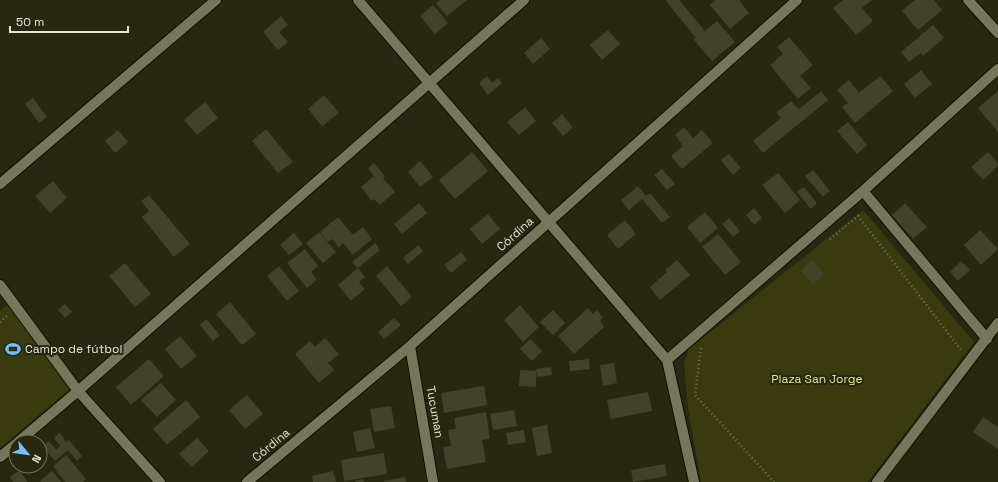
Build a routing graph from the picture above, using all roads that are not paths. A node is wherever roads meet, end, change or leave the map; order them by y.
1 (216, 0) edge
2 (358, 0) edge
3 (524, 0) edge
4 (797, 0) edge
5 (968, 0) edge
6 (998, 33) edge
7 (998, 69) edge
8 (429, 84) junction
9 (0, 184) edge
10 (862, 191) junction
11 (549, 221) junction
12 (0, 285) edge
13 (998, 323) edge
14 (987, 339) junction
15 (410, 346) junction
16 (667, 360) junction
17 (78, 391) junction
18 (28, 434) edge
19 (8, 450) edge
20 (0, 457) edge
21 (160, 482) edge
22 (247, 482) edge
23 (433, 482) edge
24 (694, 482) edge
25 (878, 482) edge

1 - 9 street
2 - 8 street
3 - 8 street
4 - 11 street, Córdina
5 - 6 street
7 - 10 street
8 - 11 street
8 - 17 street
10 - 14 street
10 - 16 street
11 - 15 street, Córdina
11 - 16 street
12 - 17 street
13 - 14 street
14 - 25 street
15 - 22 street, Córdina
15 - 23 street, Tucuman
16 - 24 street
17 - 18 street
17 - 21 street
19 - 20 street

